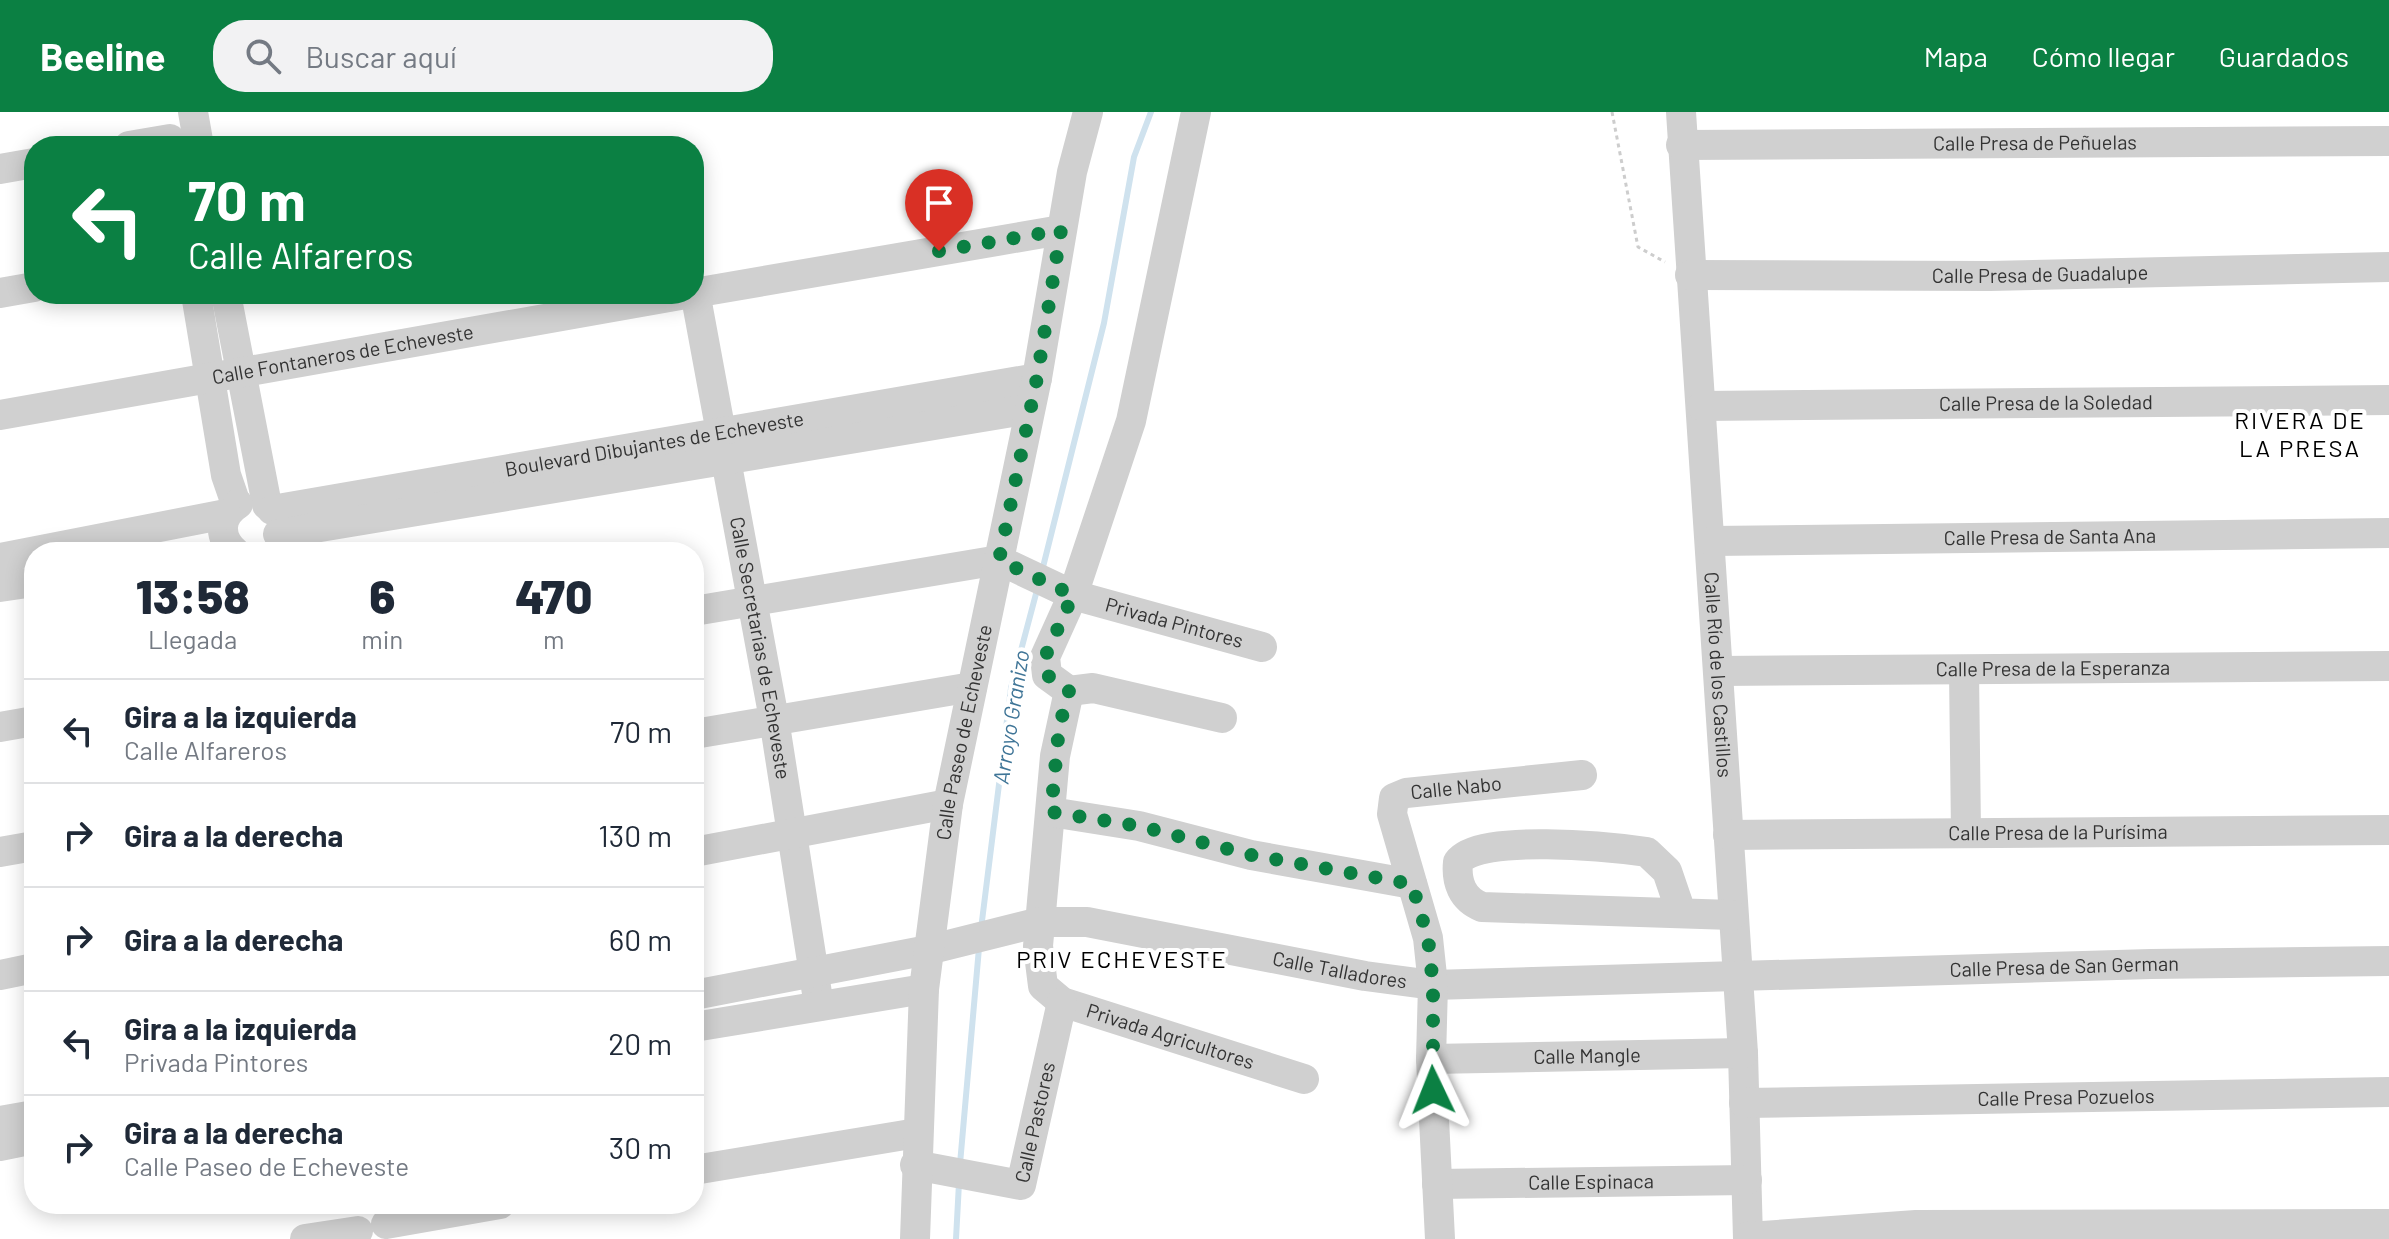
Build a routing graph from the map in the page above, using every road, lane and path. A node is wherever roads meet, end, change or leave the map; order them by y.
1 (193, 112) edge
2 (1196, 112) edge
3 (1612, 112) edge
4 (1681, 112) edge
5 (1091, 115) edge
6 (176, 136) edge
7 (2389, 141) edge
8 (1681, 145) junction
9 (24, 165) edge
10 (0, 169) edge
11 (1061, 230) junction
12 (2389, 267) edge
13 (1690, 275) junction
14 (24, 289) edge
15 (704, 290) edge
16 (0, 293) edge
17 (198, 304) edge
18 (228, 304) edge
19 (630, 304) edge
20 (696, 304) edge
21 (240, 373) junction
22 (210, 377) junction
23 (1037, 378) junction
24 (2389, 400) edge
25 (1702, 406) junction
26 (1030, 409) junction
27 (0, 415) edge
28 (725, 446) junction
29 (231, 509) junction
30 (2389, 533) edge
31 (271, 534) edge
32 (1712, 541) junction
33 (75, 542) edge
34 (227, 542) edge
35 (24, 553) edge
36 (0, 558) edge
37 (999, 560) junction
38 (24, 583) edge
39 (0, 587) edge
40 (1065, 592) junction
41 (750, 601) junction
42 (704, 609) edge
43 (1262, 647) dead end
44 (2389, 666) edge
45 (1719, 671) junction
46 (1964, 671) junction
47 (972, 687) junction
48 (1069, 691) junction
49 (1222, 718) dead end
50 (774, 719) junction
51 (24, 723) edge
52 (0, 727) edge
53 (704, 732) edge
54 (1582, 775) dead end
55 (948, 804) junction
56 (1051, 812) junction
57 (2389, 830) edge
58 (1966, 833) junction
59 (793, 834) junction
60 (1728, 835) junction
61 (24, 848) edge
62 (704, 850) edge
63 (0, 852) edge
64 (1412, 884) junction
65 (1681, 912) junction
66 (1732, 915) junction
67 (1034, 924) junction
68 (928, 950) junction
69 (2389, 961) edge
70 (24, 970) edge
71 (814, 973) junction
72 (0, 975) edge
73 (1738, 976) junction
74 (1433, 985) junction
75 (924, 989) junction
76 (704, 993) edge
77 (1052, 994) junction
78 (819, 1006) junction
79 (704, 1025) edge
80 (1743, 1053) junction
81 (1431, 1059) junction
82 (1304, 1079) dead end
83 (2389, 1092) edge
84 (1744, 1103) junction
85 (24, 1117) edge
86 (0, 1121) edge
87 (917, 1133) junction
88 (24, 1141) edge
89 (0, 1146) edge
90 (915, 1165) junction
91 (704, 1168) edge
92 (1747, 1180) junction
93 (1437, 1184) junction
94 (432, 1214) edge
95 (371, 1223) edge
96 (2389, 1224) edge
97 (1748, 1238) edge
98 (305, 1239) edge
99 (915, 1239) edge
100 (1440, 1239) edge

1 - 6 street
2 - 40 street
3 - 13 path
4 - 8 street, Calle Río de los Castillos
5 - 11 street, Calle Paseo de Echeveste
7 - 8 street, Calle Presa de Peñuelas
8 - 13 street, Calle Río de los Castillos
9 - 10 street
11 - 15 street
11 - 23 street, Calle Paseo de Echeveste
12 - 13 street, Calle Presa de Guadalupe
13 - 25 street, Calle Río de los Castillos
14 - 16 street
17 - 22 street
18 - 21 street
19 - 21 street, Calle Fontaneros de Echeveste
20 - 28 street, Calle Secretarias de Echeveste
21 - 22 street, Calle Fontaneros de Echeveste
21 - 31 street
22 - 27 street, Calle Fontaneros de Echeveste
22 - 29 street
23 - 26 street, Calle Paseo de Echeveste
23 - 28 street, Boulevard Dibujantes de Echeveste
24 - 25 street, Calle Presa de la Soledad
25 - 32 street, Calle Río de los Castillos
26 - 28 street, Boulevard Dibujantes de Echeveste
26 - 37 street, Calle Paseo de Echeveste
28 - 31 street, Boulevard Dibujantes de Echeveste
28 - 41 street, Calle Secretarias de Echeveste
29 - 31 street, Boulevard Dibujantes de Echeveste
29 - 33 street
29 - 34 street
30 - 32 street, Calle Presa de Santa Ana
32 - 45 street, Calle Río de los Castillos
35 - 36 street
37 - 40 street, Privada Pintores
37 - 41 street
37 - 47 street, Calle Paseo de Echeveste
38 - 39 street
40 - 43 street, Privada Pintores
40 - 48 street
41 - 42 street
41 - 50 street, Calle Secretarias de Echeveste
44 - 46 street, Calle Presa de la Esperanza
45 - 46 street, Calle Presa de la Esperanza
45 - 60 street, Calle Río de los Castillos
46 - 58 street
47 - 50 street
47 - 55 street, Calle Paseo de Echeveste
48 - 49 street
48 - 56 street
50 - 53 street
50 - 59 street, Calle Secretarias de Echeveste
51 - 52 street
54 - 64 street, Calle Nabo
55 - 59 street
55 - 68 street, Calle Paseo de Echeveste
56 - 64 street
56 - 67 street
57 - 58 street, Calle Presa de la Purísima
58 - 60 street, Calle Presa de la Purísima
59 - 62 street
59 - 71 street, Calle Secretarias de Echeveste
60 - 66 street, Calle Río de los Castillos
61 - 63 street
64 - 74 street, Calle Nabo
65 - 65 street
65 - 66 street
66 - 73 street, Calle Río de los Castillos
67 - 68 street, Calle Talladores
67 - 74 street, Calle Talladores
67 - 77 street
68 - 71 street, Calle Talladores
68 - 75 street, Calle Paseo de Echeveste
69 - 73 street, Calle Presa de San German
70 - 72 street
71 - 76 street, Calle Talladores
71 - 78 street, Calle Secretarias de Echeveste
73 - 74 street, Calle Talladores
73 - 80 street, Calle Río de los Castillos
74 - 81 street, Calle Nabo
75 - 78 street
75 - 87 street, Calle Paseo de Echeveste
77 - 82 street, Privada Agricultores
77 - 90 street, Calle Pastores
78 - 79 street
80 - 81 street, Calle Mangle
80 - 84 street, Calle Río de los Castillos
81 - 93 street, Calle Nabo
83 - 84 street, Calle Presa Pozuelos
84 - 92 street, Calle Río de los Castillos
85 - 86 street
87 - 90 street, Calle Paseo de Echeveste
87 - 91 street
88 - 89 street
90 - 99 street, Calle Paseo de Echeveste
92 - 93 street, Calle Espinaca
92 - 97 street, Calle Río de los Castillos
93 - 100 street, Calle Nabo
94 - 95 street
95 - 98 street
96 - 97 street

